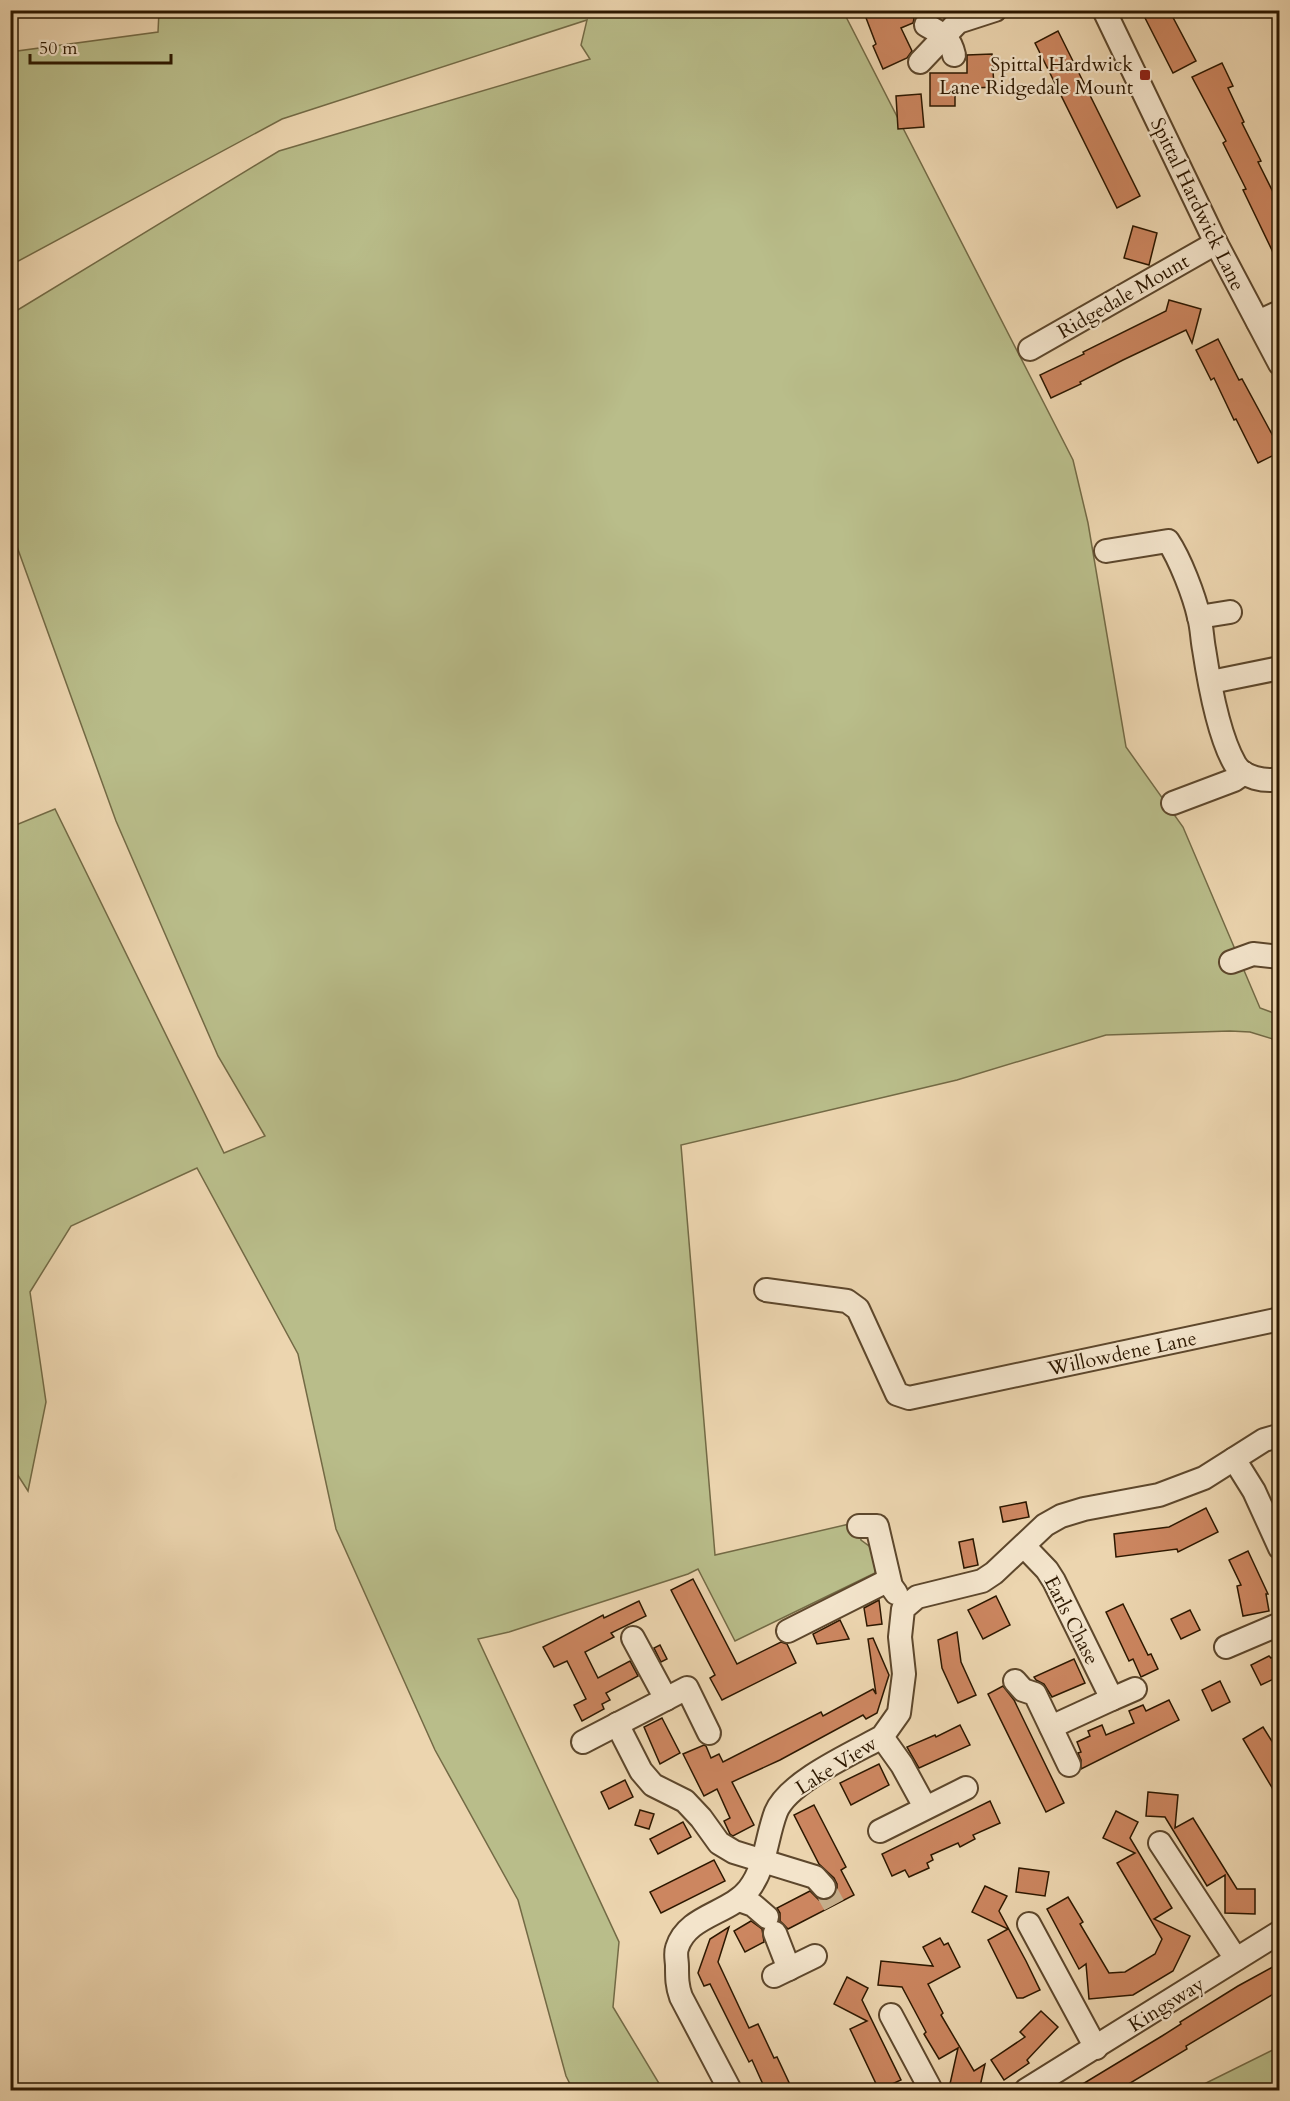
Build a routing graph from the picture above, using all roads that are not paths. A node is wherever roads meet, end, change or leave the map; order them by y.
1 (994, 10) edge
2 (1104, 10) edge
3 (920, 62) dead end
4 (1216, 243) junction
5 (1280, 312) edge
6 (1258, 322) junction
7 (1030, 349) dead end
8 (1280, 364) edge
9 (1106, 551) dead end
10 (1230, 612) dead end
11 (1199, 617) junction
12 (1280, 668) edge
13 (1211, 682) junction
14 (1244, 773) junction
15 (1280, 779) edge
16 (1173, 802) dead end
17 (1280, 957) edge
18 (1231, 962) dead end
19 (766, 1290) dead end
20 (1280, 1319) edge
21 (1278, 1436) dead end
22 (1234, 1459) junction
23 (868, 1526) dead end
24 (1024, 1546) junction
25 (1280, 1548) edge
26 (889, 1581) junction
27 (908, 1604) junction
28 (1280, 1624) edge
29 (788, 1631) dead end
30 (636, 1636) dead end
31 (1226, 1647) dead end
32 (1015, 1681) dead end
33 (1135, 1689) dead end
34 (666, 1699) junction
35 (1112, 1699) junction
36 (618, 1724) junction
37 (1051, 1727) junction
38 (709, 1733) dead end
39 (882, 1737) junction
40 (583, 1742) dead end
41 (1069, 1765) dead end
42 (960, 1791) dead end
43 (925, 1808) junction
44 (888, 1826) dead end
45 (1160, 1843) dead end
46 (763, 1860) junction
47 (824, 1887) tunnel mouth
48 (740, 1900) junction
49 (1029, 1924) dead end
50 (1280, 1932) edge
51 (814, 1956) dead end
52 (1236, 1959) junction
53 (891, 2015) dead end
54 (1096, 2048) junction
55 (730, 2091) edge
56 (931, 2091) edge
57 (1026, 2091) edge

1 - 3 street
2 - 4 street, Spittal Hardwick Lane
4 - 6 street, Spittal Hardwick Lane
4 - 7 street, Ridgedale Mount
5 - 6 street
6 - 8 street, Spittal Hardwick Lane
9 - 11 street
10 - 11 street
11 - 13 street
12 - 13 street
13 - 14 street
14 - 15 street
14 - 16 street
17 - 18 street
19 - 20 street, Willowdene Lane
21 - 22 street
22 - 24 street
22 - 25 street
23 - 26 street
24 - 27 street
24 - 35 street, Earls Chase
26 - 27 street
26 - 29 street
27 - 39 street, Lake View
28 - 31 street
30 - 34 street
32 - 37 street
33 - 35 street
34 - 36 street
34 - 38 street
35 - 37 street
36 - 40 street
36 - 46 street
37 - 41 street
39 - 43 street
39 - 46 street, Lake View
42 - 43 street
43 - 44 street
45 - 52 street
46 - 47 street
46 - 48 street, Lake View
48 - 51 street
48 - 55 street, Lake View
49 - 54 street
50 - 52 street, Kingsway
52 - 54 street, Kingsway
53 - 56 street
54 - 57 street, Kingsway

